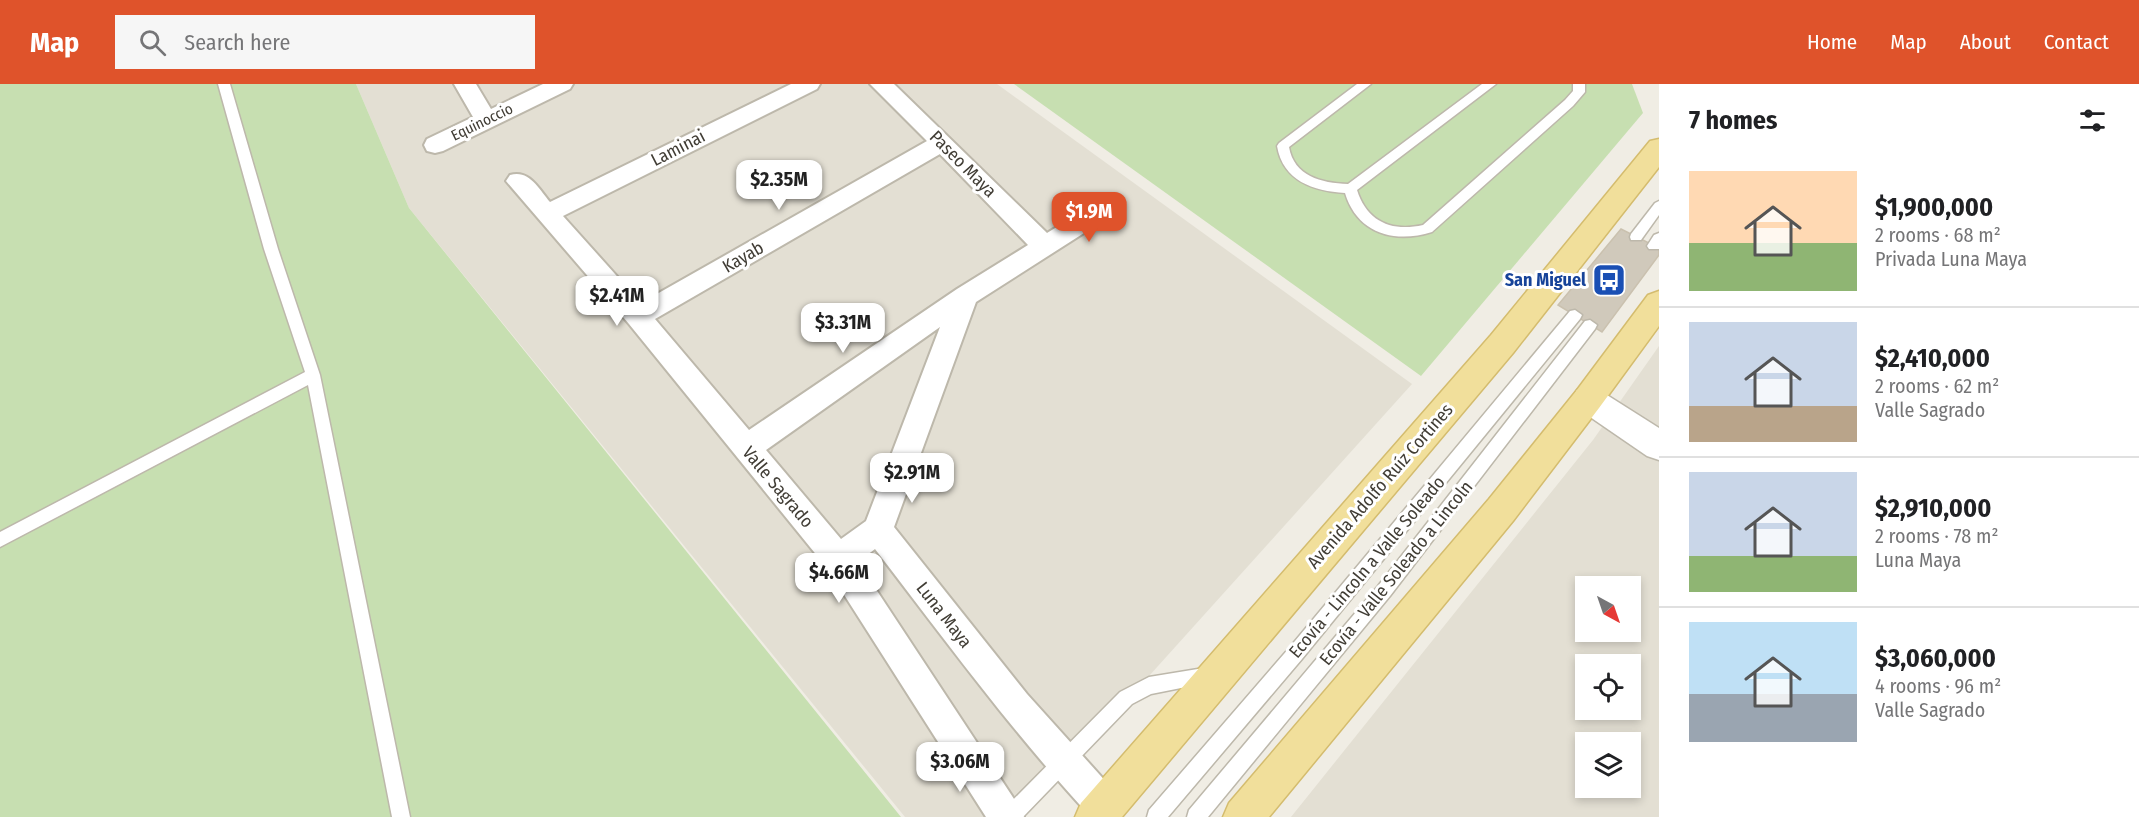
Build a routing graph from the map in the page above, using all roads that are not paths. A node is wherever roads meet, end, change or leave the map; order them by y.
1 (224, 84) edge
2 (465, 84) edge
3 (562, 84) edge
4 (809, 84) edge
5 (881, 84) edge
6 (1365, 84) edge
7 (1490, 84) edge
8 (1579, 84) edge
9 (486, 120) junction
10 (942, 142) junction
11 (435, 145) dead end
12 (1659, 148) edge
13 (518, 181) dead end
14 (1350, 189) junction
15 (1112, 204) dead end
16 (1659, 206) edge
17 (547, 214) junction
18 (1636, 237) dead end
19 (1044, 246) junction
20 (966, 296) junction
21 (1659, 303) edge
22 (1575, 315) dead end
23 (638, 317) junction
24 (1590, 325) dead end
25 (313, 375) junction
26 (1588, 399) junction
27 (1659, 446) edge
28 (746, 448) junction
29 (878, 530) junction
30 (0, 540) edge
31 (838, 558) junction
32 (1219, 674) junction
33 (1063, 763) junction
34 (1100, 811) edge
35 (401, 817) edge
36 (1008, 817) edge
37 (1156, 817) edge
38 (1196, 817) edge
39 (1243, 817) edge

1 - 25 lane
2 - 9 street
3 - 9 street, Equinoccio
4 - 17 street, Laminai
5 - 10 street, Paseo Maya
6 - 14 lane
7 - 14 lane
8 - 14 lane
9 - 11 street, Equinoccio
10 - 19 street, Paseo Maya
10 - 23 street, Kayab
12 - 32 main road, Avenida Adolfo Ruíz Cortines
13 - 17 street, Valle Sagrado
15 - 19 street
16 - 18 lane
17 - 23 street, Valle Sagrado
19 - 20 street
20 - 28 street
20 - 29 street
21 - 26 main road
22 - 37 lane, Ecovía - Lincoln a Valle Soleado
23 - 28 street, Valle Sagrado
24 - 38 lane, Ecovía - Valle Soleado a Lincoln
25 - 30 lane
25 - 35 lane
26 - 27 street
26 - 39 main road
28 - 31 street, Valle Sagrado
29 - 31 street
29 - 33 street, Luna Maya
31 - 36 street, Valle Sagrado
32 - 33 lane
32 - 34 main road, Avenida Adolfo Ruíz Cortines
33 - 34 street, Luna Maya
33 - 36 lane

